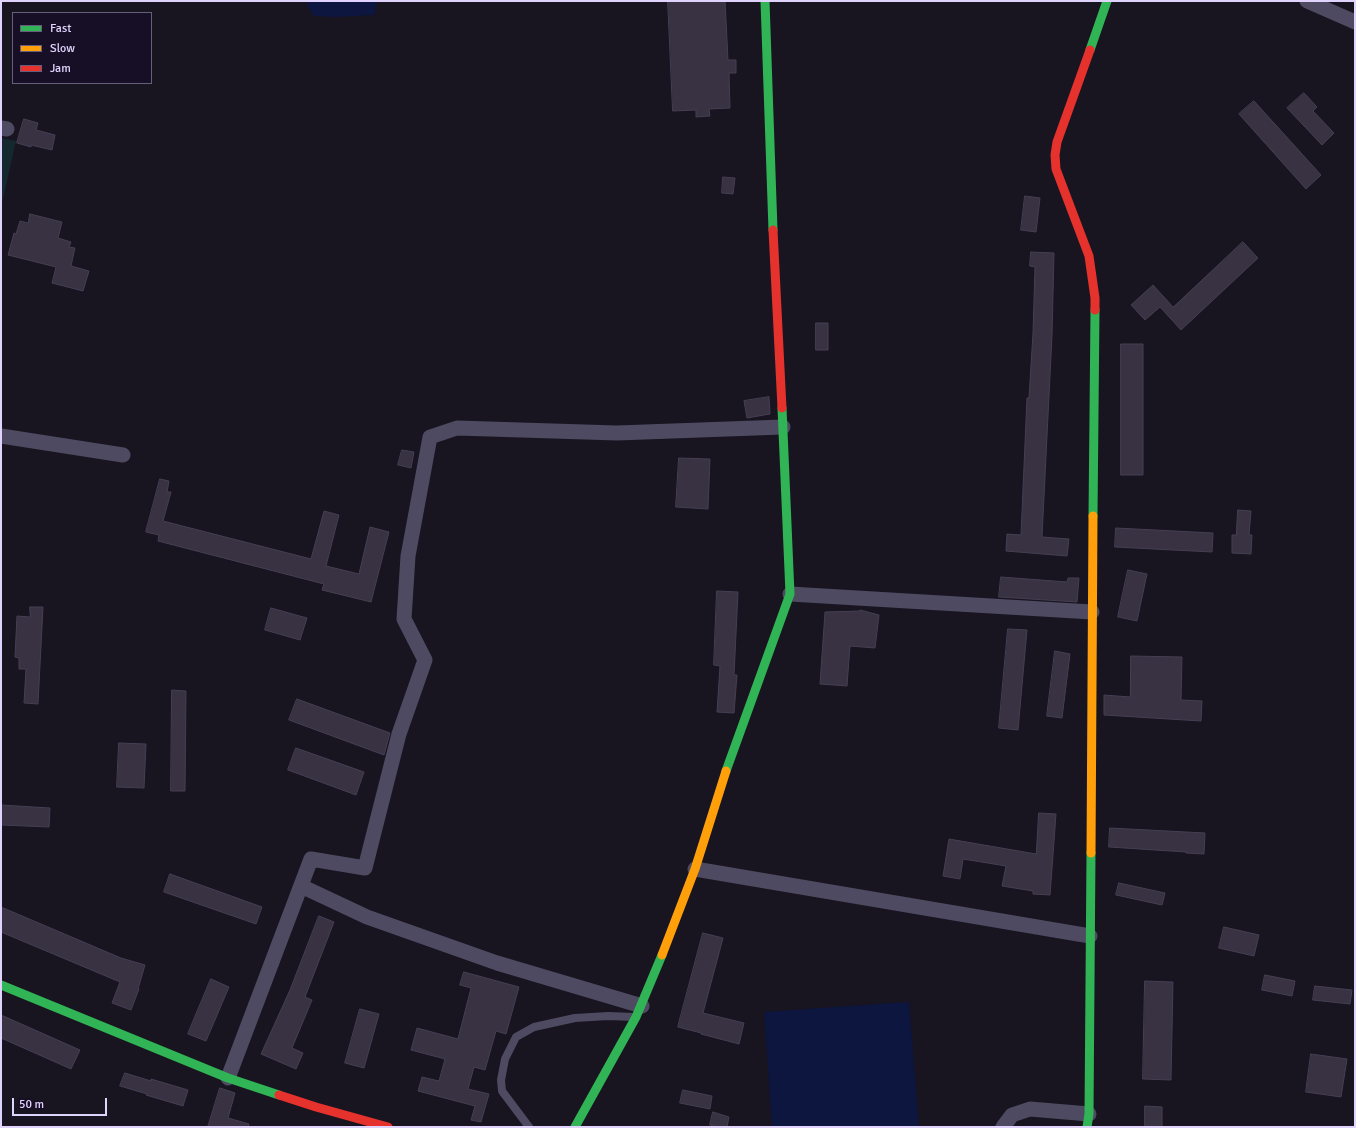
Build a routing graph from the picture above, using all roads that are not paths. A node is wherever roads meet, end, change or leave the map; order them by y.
1 (765, 1) edge
2 (1107, 1) edge
3 (1307, 1) edge
4 (1355, 22) edge
5 (783, 427) junction
6 (1, 436) edge
7 (123, 455) dead end
8 (790, 594) junction
9 (1092, 612) junction
10 (695, 869) junction
11 (301, 886) junction
12 (1090, 936) junction
13 (1, 985) edge
14 (639, 1011) junction
15 (228, 1078) junction
16 (1088, 1120) edge
17 (388, 1127) edge
18 (529, 1127) edge
19 (575, 1127) edge
20 (1002, 1127) edge

1 - 5 street
2 - 9 street
3 - 4 street
5 - 8 street
5 - 11 street
6 - 7 street
8 - 9 street
8 - 10 street
9 - 12 street
10 - 12 street
10 - 14 street
11 - 14 street
11 - 15 street
12 - 16 street
13 - 15 street
14 - 18 lane
14 - 19 street
15 - 17 street
16 - 20 street

